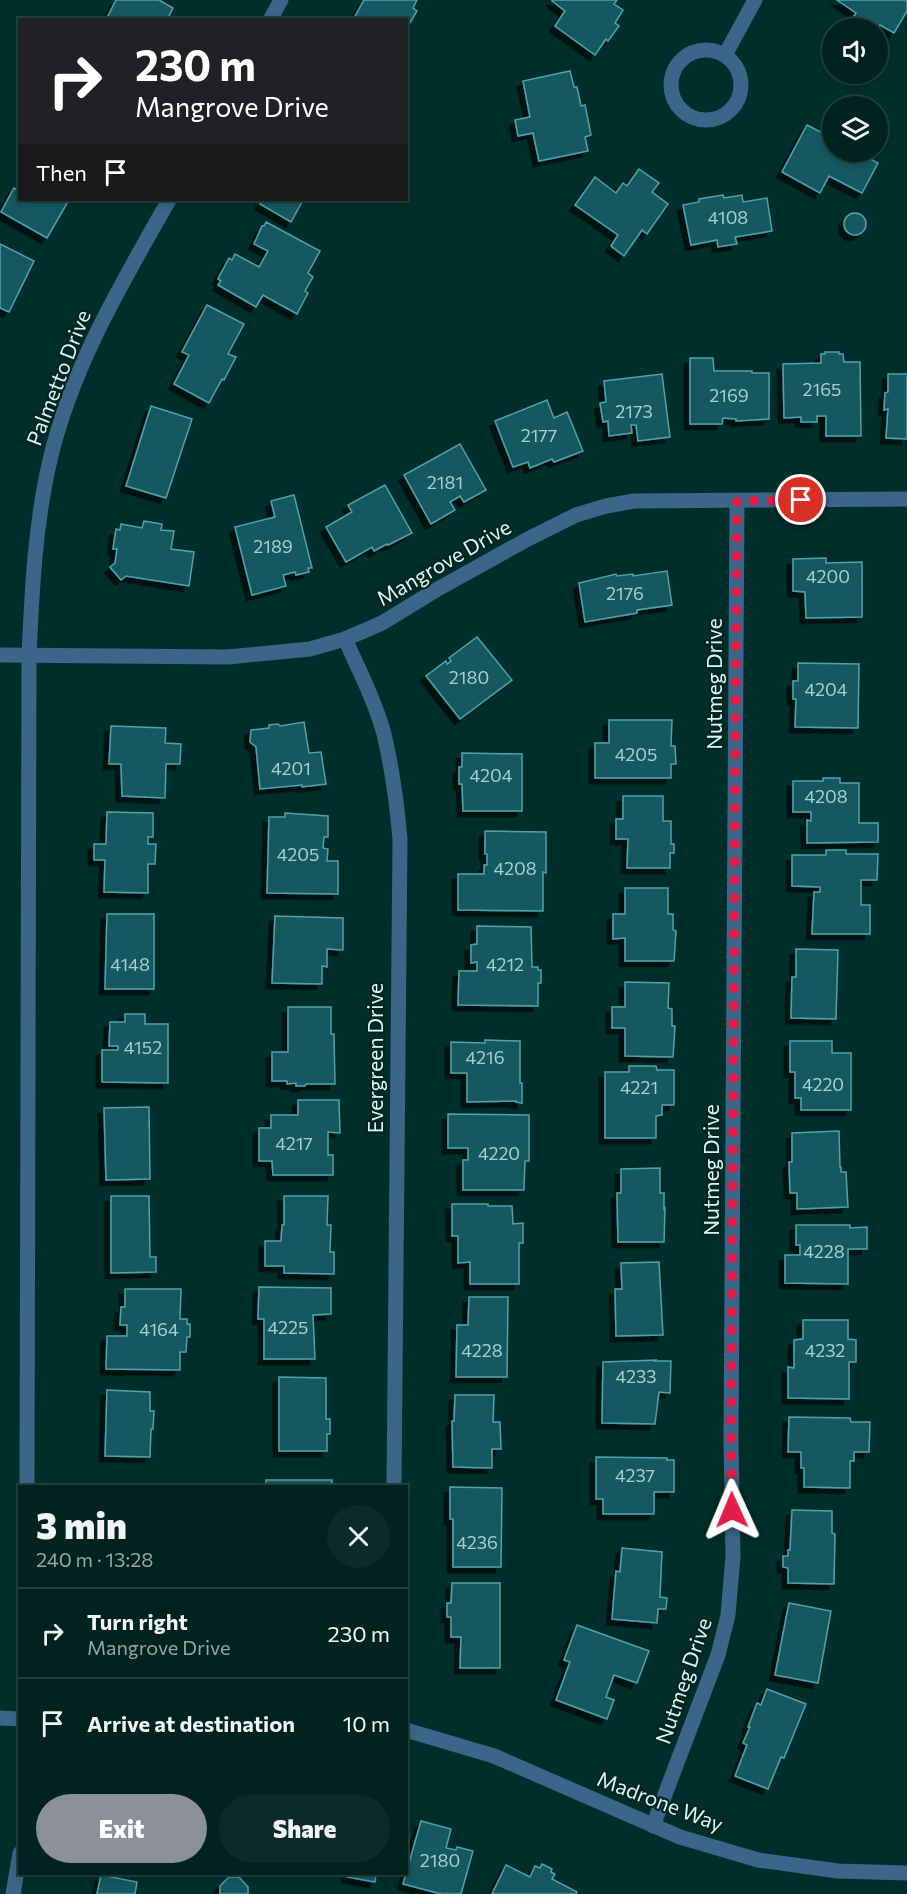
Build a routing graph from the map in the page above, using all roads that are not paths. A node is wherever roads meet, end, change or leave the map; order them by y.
1 (281, 0) edge
2 (754, 0) edge
3 (271, 18) edge
4 (725, 55) junction
5 (168, 201) edge
6 (907, 499) edge
7 (737, 501) junction
8 (345, 639) junction
9 (0, 655) edge
10 (29, 655) junction
11 (27, 1485) edge
12 (394, 1485) edge
13 (0, 1718) edge
14 (18, 1719) edge
15 (408, 1731) edge
16 (653, 1826) junction
17 (18, 1865) edge
18 (907, 1873) edge
19 (13, 1894) edge

1 - 3 street
2 - 4 street
4 - 4 street
5 - 10 street, Palmetto Drive
6 - 7 street, Mangrove Drive
7 - 8 street, Mangrove Drive
7 - 16 street, Nutmeg Drive
8 - 10 street, Mangrove Drive
8 - 12 street, Evergreen Drive
9 - 10 street, Mangrove Drive
10 - 11 street, Palmetto Drive
13 - 14 street
15 - 16 street, Madrone Way
16 - 18 street, Madrone Way
17 - 19 street

